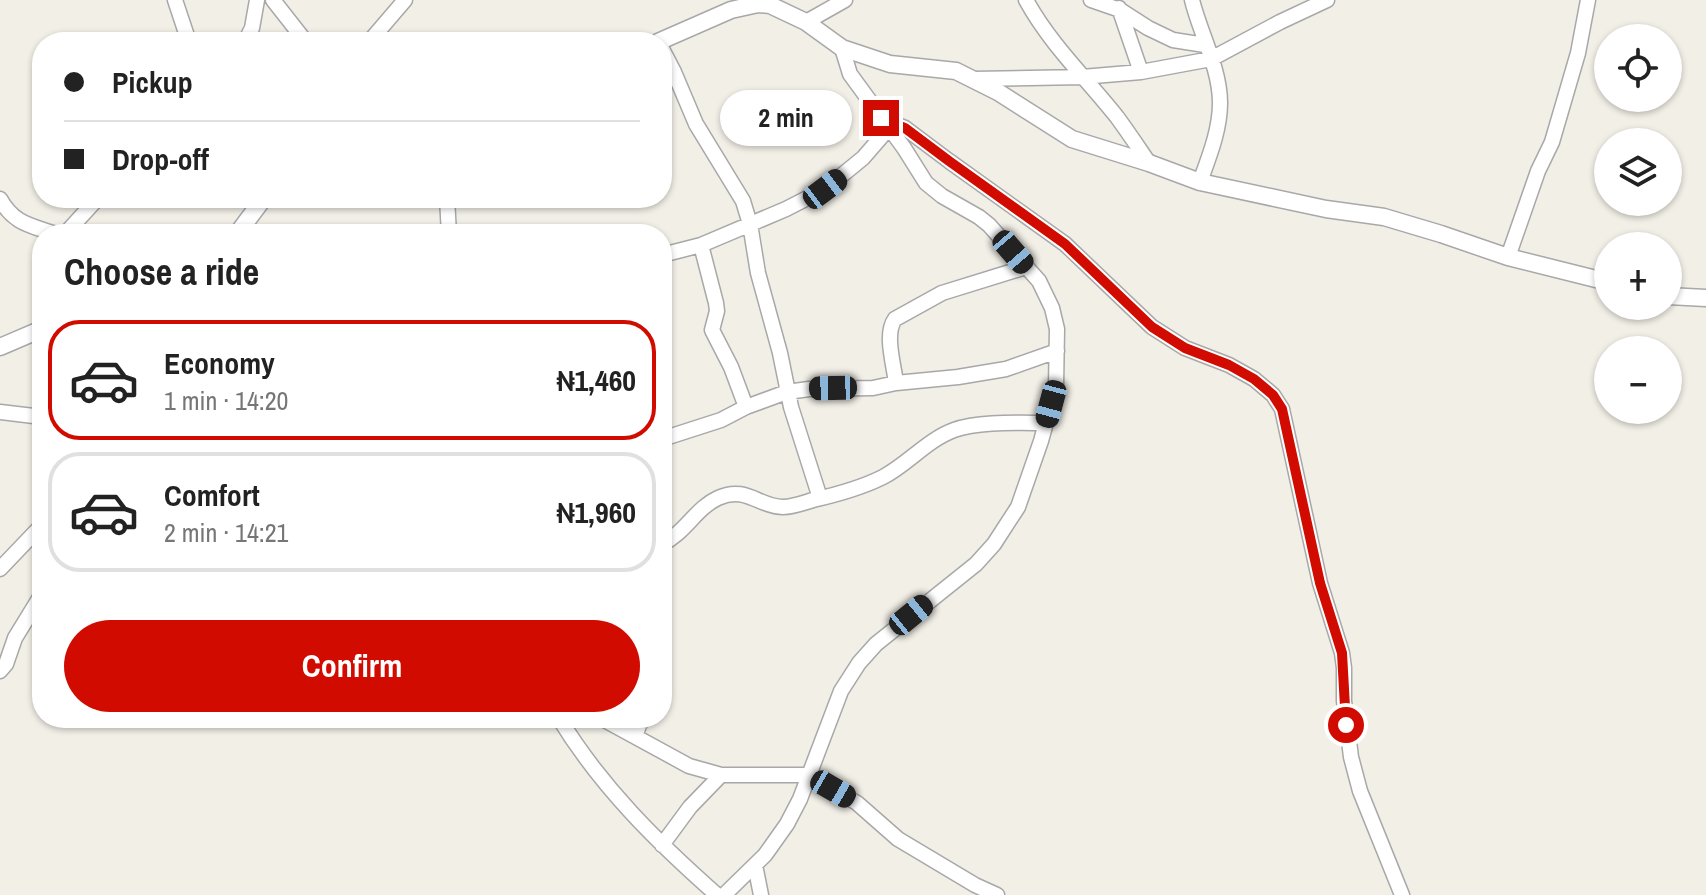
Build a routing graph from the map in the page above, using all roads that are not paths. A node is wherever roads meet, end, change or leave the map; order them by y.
1 (175, 0) edge
2 (257, 0) edge
3 (273, 0) edge
4 (405, 0) edge
5 (845, 0) edge
6 (1026, 0) edge
7 (1091, 0) edge
8 (1192, 0) edge
9 (1327, 0) edge
10 (1588, 0) edge
11 (773, 4) edge
12 (1118, 5) edge
13 (806, 22) junction
14 (186, 32) edge
15 (250, 32) edge
16 (298, 32) edge
17 (378, 32) edge
18 (672, 36) edge
19 (842, 48) junction
20 (1208, 52) junction
21 (672, 68) edge
22 (1141, 72) junction
23 (1082, 77) junction
24 (974, 79) junction
25 (885, 123) junction
26 (1149, 163) junction
27 (1200, 182) junction
28 (0, 199) edge
29 (89, 208) edge
30 (74, 224) edge
31 (750, 224) junction
32 (32, 226) edge
33 (701, 245) junction
34 (672, 252) edge
35 (1508, 257) junction
36 (1026, 267) junction
37 (1594, 278) edge
38 (1682, 297) edge
39 (1706, 298) edge
40 (32, 333) edge
41 (0, 347) edge
42 (1057, 351) junction
43 (896, 383) junction
44 (787, 392) junction
45 (746, 407) junction
46 (0, 412) edge
47 (32, 416) edge
48 (1046, 423) junction
49 (672, 436) edge
50 (820, 498) junction
51 (32, 535) edge
52 (672, 537) edge
53 (0, 569) edge
54 (32, 610) edge
55 (0, 671) edge
56 (565, 728) edge
57 (620, 728) edge
58 (638, 728) edge
59 (635, 736) junction
60 (721, 775) junction
61 (809, 775) junction
62 (662, 845) junction
63 (755, 865) junction
64 (717, 895) edge
65 (724, 895) edge
66 (761, 895) edge
67 (997, 895) edge
68 (1402, 895) edge

1 - 14 street
2 - 15 street
3 - 16 street
4 - 17 street
5 - 13 street
6 - 23 street
7 - 12 street
8 - 20 street
9 - 20 street
10 - 35 street
11 - 13 street
11 - 18 street
12 - 20 street
12 - 22 street
13 - 19 street
19 - 24 street
19 - 25 street
20 - 22 street
20 - 27 street
21 - 31 street
22 - 23 street
23 - 24 street
23 - 26 street
24 - 26 street
25 - 31 street
25 - 36 street
25 - 68 street
26 - 27 street
27 - 35 street
28 - 32 street
29 - 30 street
31 - 33 street
31 - 44 street
33 - 34 street
33 - 45 street
35 - 37 street
36 - 42 street
36 - 43 street
38 - 39 street
40 - 41 street
42 - 43 street
42 - 48 street
43 - 44 street
44 - 45 street
44 - 50 street
45 - 49 street
46 - 47 street
48 - 50 street
48 - 61 street
50 - 52 street
51 - 53 street
54 - 55 street
56 - 62 street
57 - 59 street
58 - 59 street
59 - 60 street
60 - 61 street
60 - 62 street
61 - 63 street
61 - 67 street
62 - 64 street
63 - 65 street
63 - 66 street

